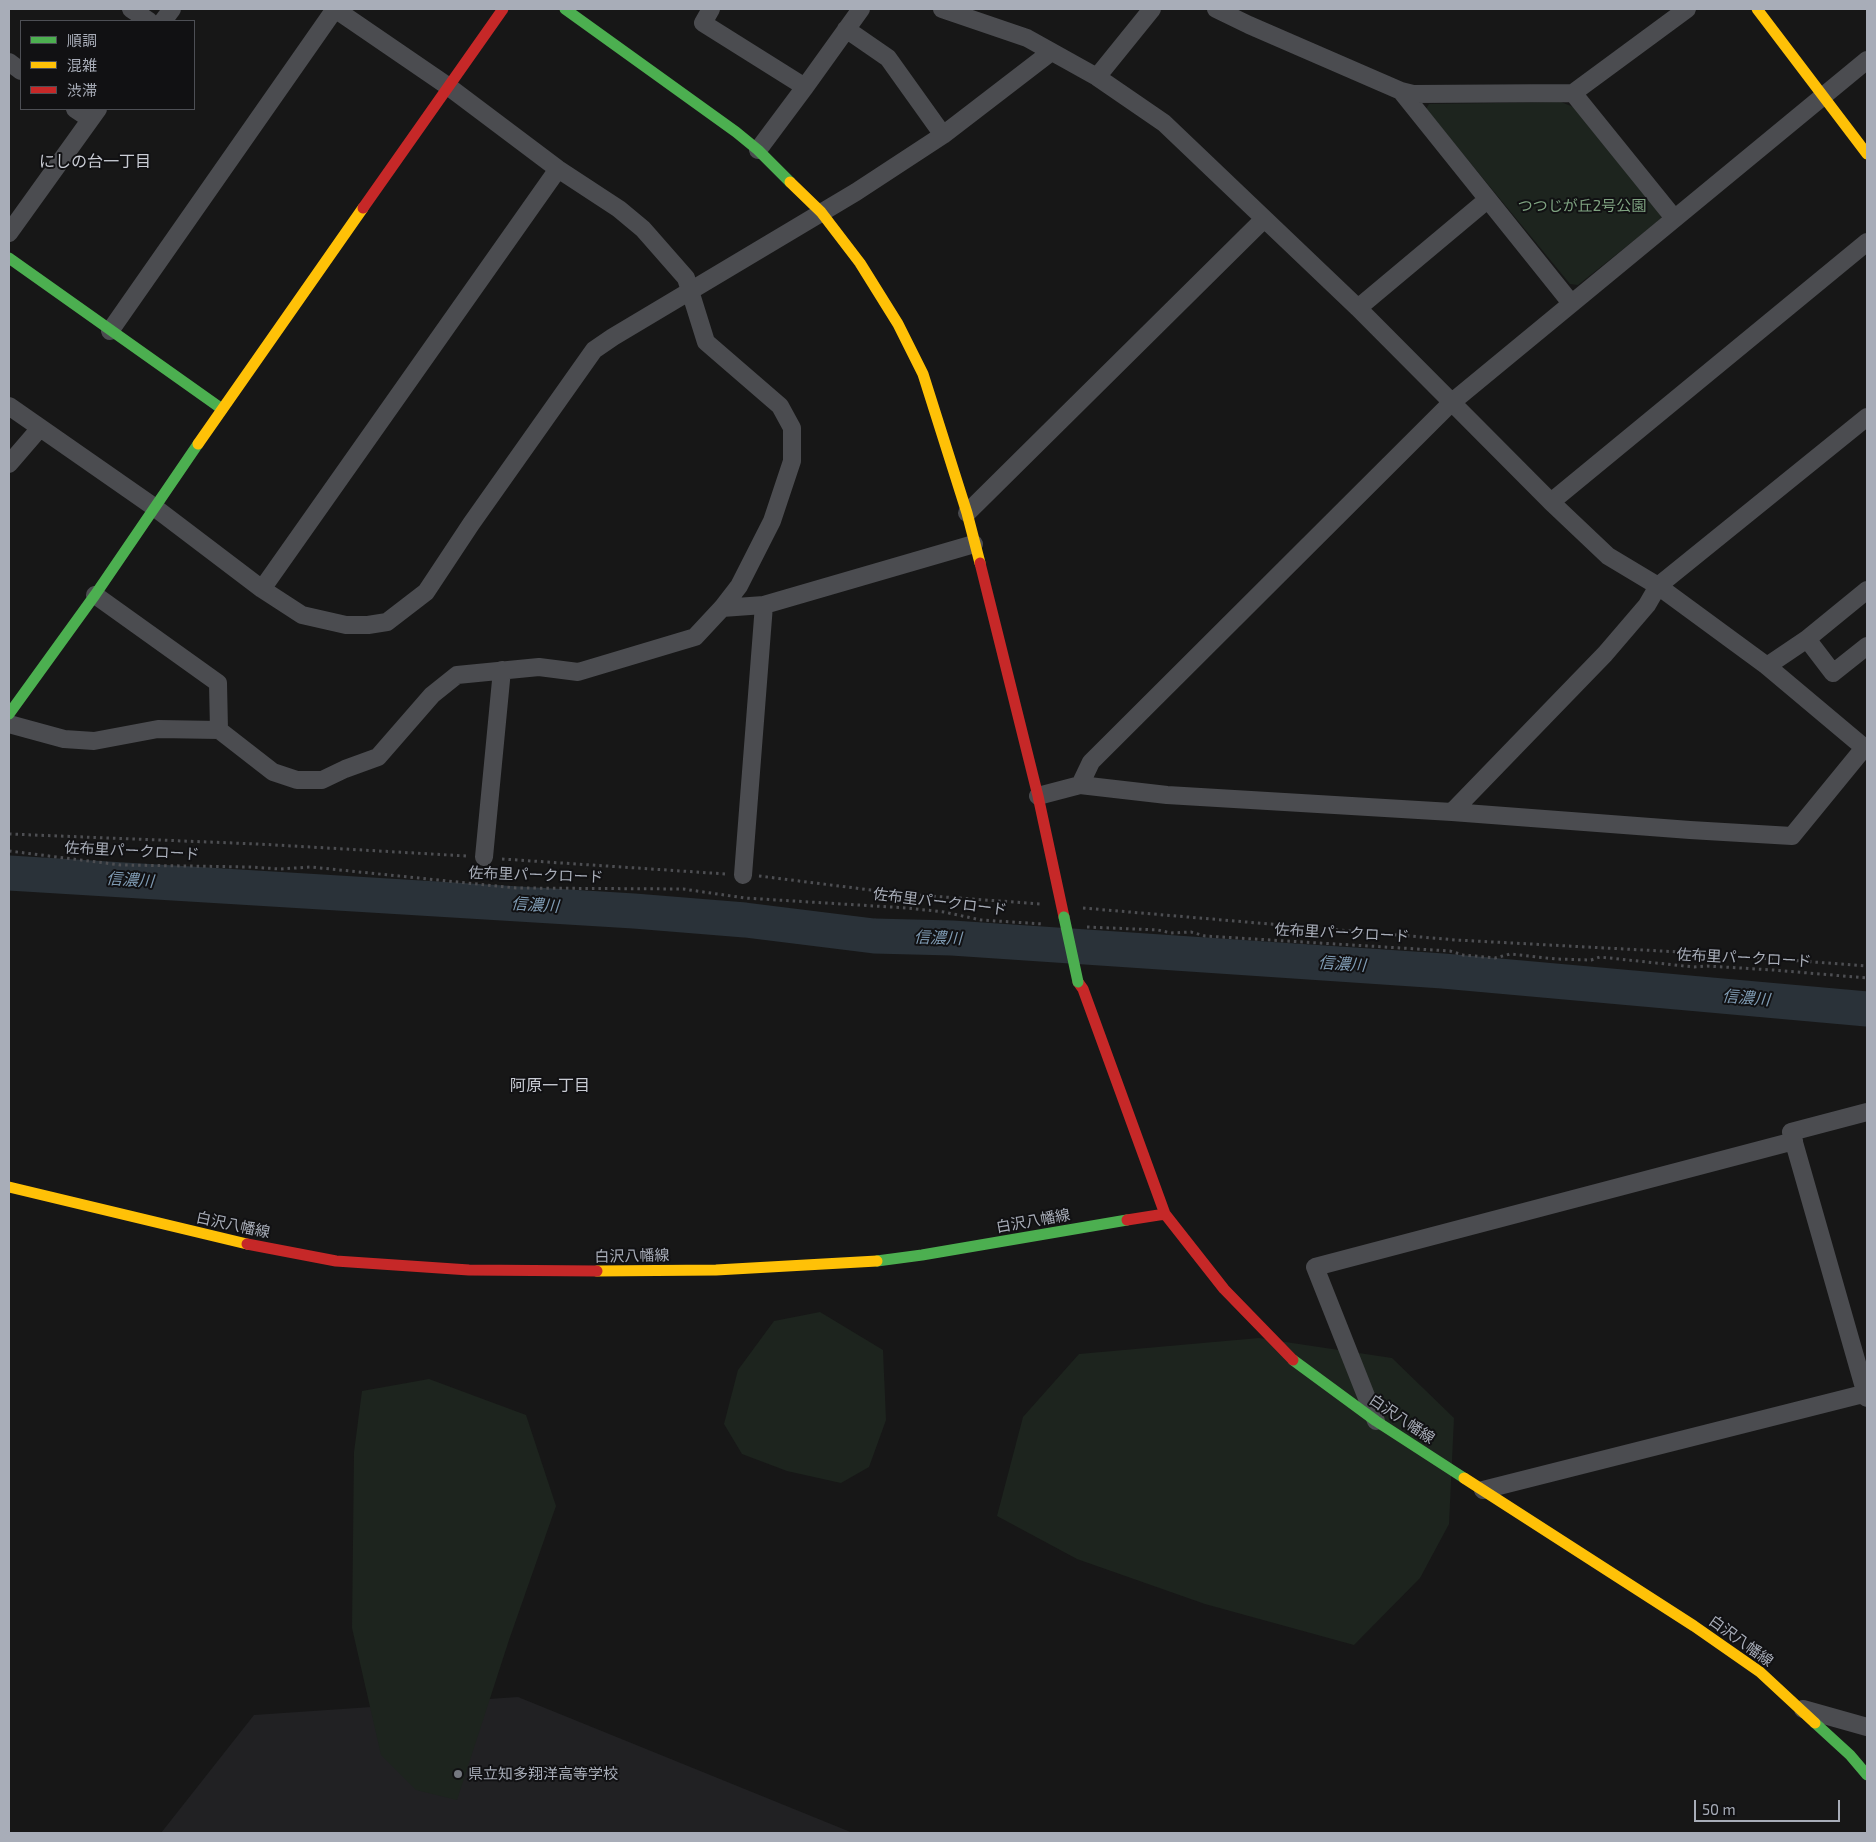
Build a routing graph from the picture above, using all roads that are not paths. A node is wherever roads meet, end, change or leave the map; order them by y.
1 (131, 9) edge
2 (172, 9) edge
3 (335, 9) edge
4 (503, 9) edge
5 (564, 9) edge
6 (711, 9) edge
7 (861, 9) edge
8 (942, 9) edge
9 (1152, 9) edge
10 (1216, 9) edge
11 (1686, 9) edge
12 (1757, 9) edge
13 (148, 20) edge
14 (164, 20) edge
15 (846, 30) junction
16 (1051, 52) junction
17 (1867, 60) edge
18 (9, 63) edge
19 (20, 70) edge
20 (1097, 77) junction
21 (449, 87) junction
22 (806, 87) junction
23 (1401, 91) junction
24 (1573, 93) junction
25 (1822, 96) junction
26 (79, 110) edge
27 (94, 114) edge
28 (943, 136) junction
29 (758, 150) junction
30 (1867, 154) edge
31 (558, 169) junction
32 (1487, 200) junction
33 (820, 212) junction
34 (1674, 218) junction
35 (1264, 219) junction
36 (9, 233) edge
37 (1867, 242) edge
38 (9, 258) edge
39 (689, 292) junction
40 (1571, 303) junction
41 (1358, 308) junction
42 (110, 331) junction
43 (1451, 403) junction
44 (9, 406) edge
45 (222, 409) junction
46 (1867, 417) edge
47 (40, 428) junction
48 (9, 464) edge
49 (1551, 502) junction
50 (154, 507) junction
51 (967, 513) junction
52 (974, 544) junction
53 (1658, 586) junction
54 (262, 589) junction
55 (1867, 590) edge
56 (95, 595) junction
57 (764, 605) junction
58 (722, 608) junction
59 (1807, 639) junction
60 (1867, 646) edge
61 (1767, 666) junction
62 (502, 670) junction
63 (9, 714) edge
64 (9, 724) edge
65 (219, 730) junction
66 (1866, 748) edge
67 (1080, 785) junction
68 (1038, 796) junction
69 (1452, 812) junction
70 (484, 857) road end
71 (742, 875) road end
72 (1867, 1112) edge
73 (1794, 1141) junction
74 (9, 1187) edge
75 (1165, 1214) junction
76 (1867, 1395) edge
77 (1376, 1421) junction
78 (1483, 1490) junction
79 (1797, 1707) junction
80 (1867, 1727) edge
81 (1867, 1775) edge

1 - 13 street
2 - 14 street
3 - 21 street
3 - 42 street
4 - 21 street
5 - 29 street
6 - 22 street
7 - 15 street
8 - 16 street
9 - 20 street
10 - 23 street
11 - 24 street
12 - 25 street
15 - 22 street
15 - 28 street
16 - 20 street
16 - 28 street
17 - 25 street
18 - 19 street
20 - 35 street
21 - 31 street
21 - 45 street
22 - 29 street
23 - 24 street
23 - 32 street
24 - 34 street
25 - 30 street
25 - 34 street
26 - 27 street
27 - 36 street
28 - 33 street
29 - 33 street
31 - 39 street
31 - 54 street
32 - 40 street
32 - 41 street
33 - 39 street
33 - 51 street
34 - 40 street
35 - 41 street
35 - 51 street
37 - 49 street
38 - 42 street
39 - 54 street
39 - 58 street
40 - 43 street
41 - 43 street
42 - 45 street
43 - 49 street
43 - 67 street
44 - 47 street
45 - 50 street
46 - 53 street
47 - 48 street
47 - 50 street
49 - 53 street
50 - 54 street
50 - 56 street
51 - 52 street
52 - 57 street
52 - 68 street
53 - 61 street
53 - 69 street
55 - 59 street
56 - 63 street
56 - 65 street
57 - 58 street
57 - 71 street
58 - 62 street
59 - 60 street
59 - 61 street
61 - 66 street
62 - 65 street
62 - 70 street
64 - 65 street
66 - 69 street
67 - 68 street
67 - 69 street
68 - 75 street, bridge
72 - 73 street
73 - 76 street
73 - 77 street
74 - 75 street, 白沢八幡線
75 - 77 street, 白沢八幡線
76 - 78 street
77 - 78 street, 白沢八幡線
78 - 79 street, 白沢八幡線
79 - 80 street
79 - 81 street, 白沢八幡線

